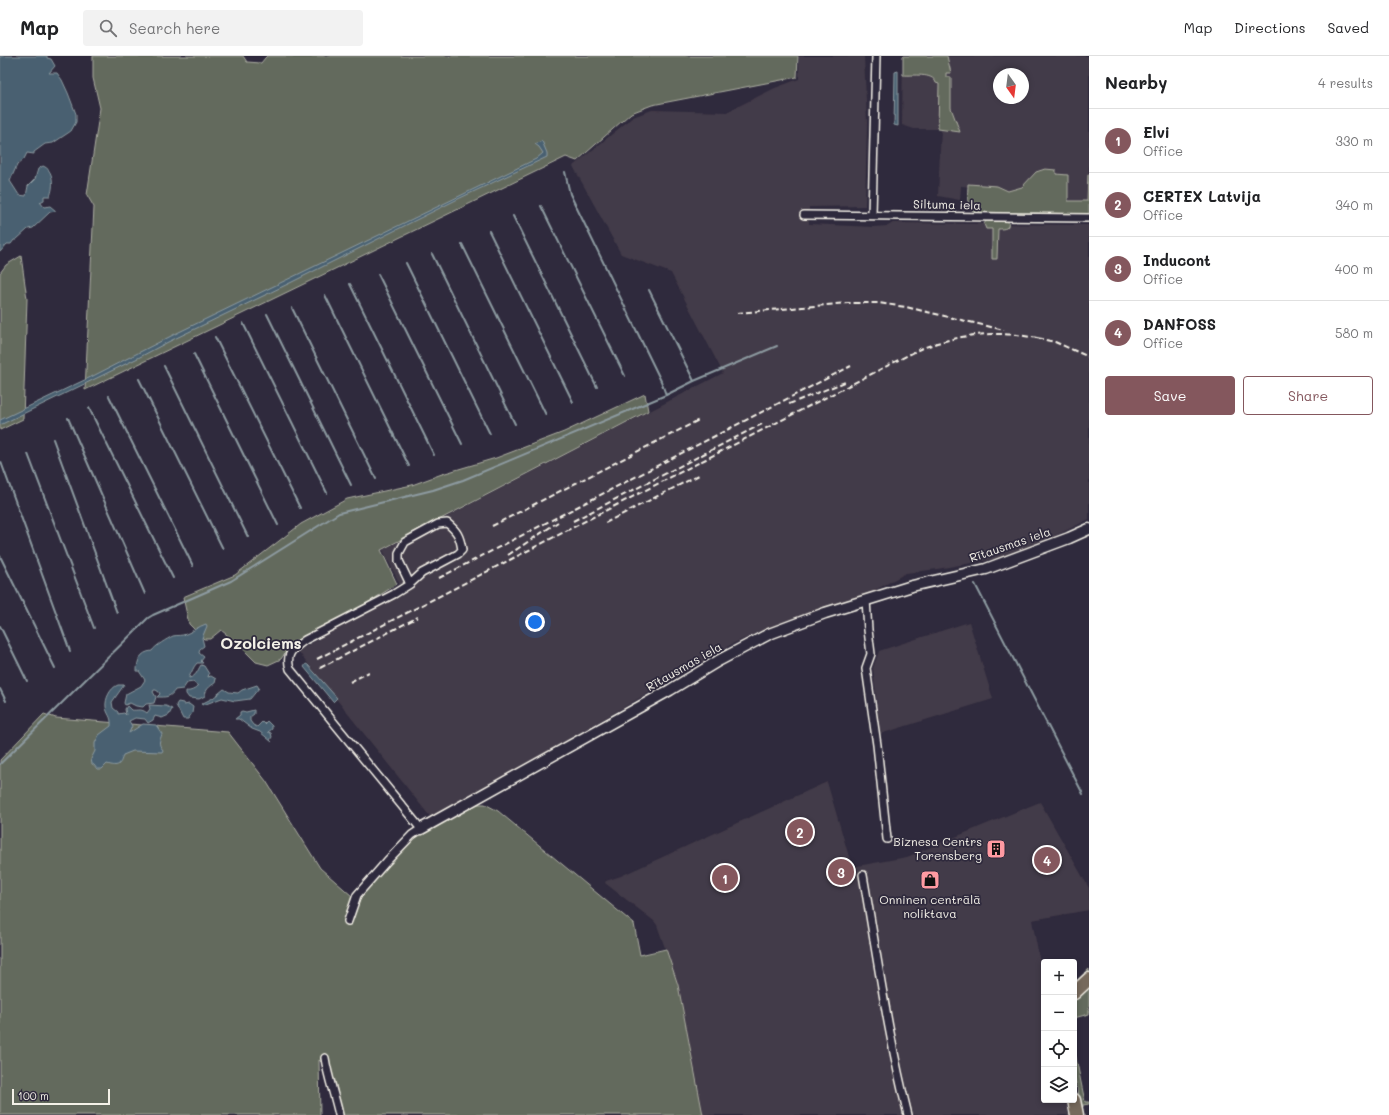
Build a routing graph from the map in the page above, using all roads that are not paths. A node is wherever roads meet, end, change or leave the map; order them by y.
1 (876, 56) edge
2 (804, 215) dead end
3 (872, 215) junction
4 (1089, 218) edge
5 (1089, 529) edge
6 (410, 584) junction
7 (866, 600) junction
8 (421, 829) junction
9 (887, 838) dead end
10 (863, 875) dead end
11 (348, 921) dead end
12 (1089, 979) edge
13 (1077, 990) edge
14 (324, 1058) dead end
15 (1075, 1103) edge
16 (339, 1115) edge
17 (908, 1115) edge
18 (1077, 1115) edge

1 - 3 street
2 - 3 street, Siltuma iela
3 - 4 street, Siltuma iela
5 - 7 street, Rītausmas iela
6 - 6 street
6 - 8 street
7 - 8 street, Rītausmas iela
7 - 9 street
8 - 11 street, Rītausmas iela
10 - 17 street
12 - 13 highway
14 - 16 street
15 - 18 highway

